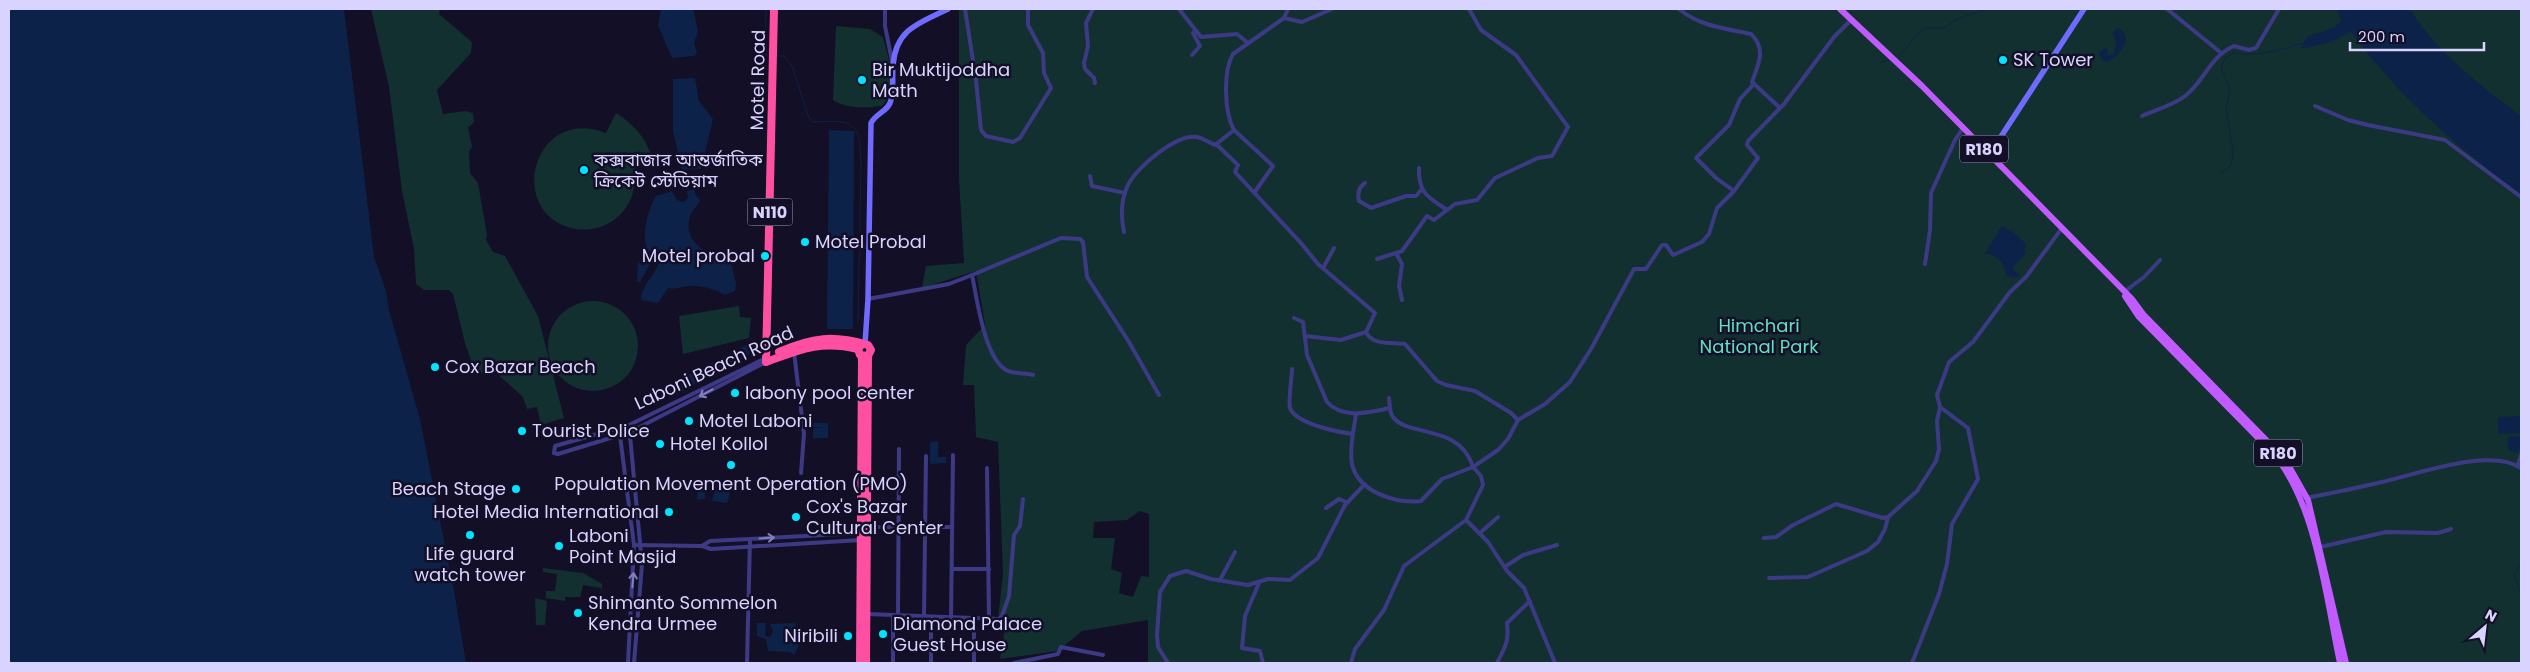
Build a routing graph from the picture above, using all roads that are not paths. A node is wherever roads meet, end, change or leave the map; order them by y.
1 (774, 9) edge
2 (885, 9) edge
3 (948, 9) edge
4 (965, 9) edge
5 (1028, 9) edge
6 (1093, 9) edge
7 (1179, 9) edge
8 (1288, 9) edge
9 (1332, 9) edge
10 (1469, 9) edge
11 (1679, 9) edge
12 (1840, 9) edge
13 (2084, 9) edge
14 (2167, 9) edge
15 (2279, 9) edge
16 (1284, 18) junction
17 (1851, 20) junction
18 (1195, 30) junction
19 (1248, 43) junction
20 (2220, 52) junction
21 (1192, 55) dead end
22 (893, 63) junction
23 (1095, 84) dead end
24 (1754, 84) junction
25 (2315, 106) dead end
26 (1778, 107) junction
27 (2142, 116) dead end
28 (1963, 128) junction
29 (1234, 130) junction
30 (1216, 144) junction
31 (1990, 155) junction
32 (1419, 168) dead end
33 (1090, 176) dead end
34 (1365, 183) dead end
35 (1422, 190) junction
36 (1734, 191) junction
37 (1125, 193) junction
38 (1254, 193) junction
39 (2521, 197) edge
40 (1447, 210) junction
41 (2062, 228) junction
42 (1124, 232) dead end
43 (1334, 248) dead end
44 (1396, 253) junction
45 (1377, 259) dead end
46 (2160, 260) dead end
47 (1925, 264) dead end
48 (1323, 268) junction
49 (972, 275) junction
50 (2124, 292) junction
51 (868, 299) junction
52 (1402, 300) dead end
53 (1294, 318) dead end
54 (1366, 332) junction
55 (1304, 336) junction
56 (862, 346) junction
57 (794, 352) junction
58 (865, 356) junction
59 (766, 360) junction
60 (1292, 369) dead end
61 (1033, 375) dead end
62 (1159, 395) dead end
63 (1389, 398) dead end
64 (1940, 407) junction
65 (1390, 408) junction
66 (1356, 414) junction
67 (1518, 420) junction
68 (629, 425) junction
69 (619, 428) junction
70 (630, 432) junction
71 (1353, 434) junction
72 (620, 435) junction
73 (899, 449) dead end
74 (953, 455) dead end
75 (2521, 455) edge
76 (926, 456) dead end
77 (1473, 467) junction
78 (2519, 467) edge
79 (987, 468) dead end
80 (802, 473) dead end
81 (1365, 484) junction
82 (2306, 498) junction
83 (1023, 499) dead end
84 (1346, 502) junction
85 (1326, 508) dead end
86 (1888, 516) junction
87 (1498, 517) dead end
88 (1466, 520) junction
89 (898, 527) junction
90 (926, 527) junction
91 (952, 527) junction
92 (2451, 529) dead end
93 (863, 533) junction
94 (1480, 533) junction
95 (804, 536) junction
96 (1764, 538) dead end
97 (750, 539) junction
98 (804, 543) junction
99 (634, 545) junction
100 (1557, 545) dead end
101 (640, 546) junction
102 (702, 546) junction
103 (750, 547) junction
104 (2320, 547) junction
105 (1235, 552) dead end
106 (1506, 566) junction
107 (952, 569) junction
108 (989, 569) junction
109 (1769, 578) dead end
110 (1220, 580) junction
111 (1259, 583) junction
112 (1530, 601) junction
113 (631, 612) junction
114 (637, 613) junction
115 (867, 614) junction
116 (895, 616) junction
117 (924, 617) junction
118 (932, 618) junction
119 (951, 619) junction
120 (989, 619) junction
121 (974, 620) junction
122 (1103, 655) dead end
123 (628, 663) edge
124 (634, 663) edge
125 (747, 663) edge
126 (860, 663) edge
127 (866, 663) edge
128 (893, 663) edge
129 (931, 663) edge
130 (974, 663) edge
131 (1014, 663) edge
132 (1168, 663) edge
133 (1263, 663) edge
134 (1351, 663) edge
135 (1497, 663) edge
136 (1555, 663) edge
137 (1912, 663) edge
138 (2340, 663) edge
139 (2346, 663) edge

1 - 59 highway, Motel Road / N110
2 - 22 street
3 - 22 street
4 - 5 street
6 - 23 street
7 - 18 street
8 - 16 street
9 - 16 street
10 - 40 street
11 - 24 street
12 - 17 main road, R180
13 - 31 street
14 - 20 street
15 - 20 street
16 - 19 street
17 - 26 street
17 - 28 main road, R180
18 - 19 street
18 - 21 street
19 - 29 street
20 - 27 street
22 - 51 street
24 - 26 street
24 - 36 street
25 - 39 street
26 - 36 street
28 - 31 main road, R180
28 - 47 street
29 - 30 street
29 - 38 street
30 - 37 street
30 - 38 street
31 - 41 main road, R180
32 - 35 street
33 - 37 street
34 - 35 street
35 - 40 street
36 - 67 street
37 - 42 street
38 - 48 street
40 - 44 street
41 - 50 main road, R180
41 - 64 street
43 - 48 street
44 - 45 street
44 - 52 street
46 - 50 street
48 - 54 street
49 - 51 street
49 - 61 street
49 - 62 street
50 - 82 main road, R180
50 - 138 main road, R180
51 - 56 street
53 - 55 street
54 - 55 street
54 - 67 street
55 - 66 street
56 - 57 highway, Laboni Beach Road
56 - 58 highway
56 - 58 highway
56 - 59 highway, Laboni Beach Road
57 - 59 highway, Laboni Beach Road
57 - 80 street
58 - 93 highway
59 - 68 street, Laboni Beach Road
59 -> 70 street, Laboni Beach Road
60 - 71 street
63 - 65 street
64 - 86 street
64 - 137 street
65 - 66 street
65 - 77 street
66 - 71 street
67 - 77 street
68 - 69 street, Laboni Beach Road
68 - 70 street
69 - 72 street
69 - 72 street, Laboni Beach Road
70 - 72 street, Laboni Beach Road
70 - 101 street
71 - 81 street
72 - 99 street
73 - 89 street
74 - 91 street
75 - 78 street
76 - 90 street
77 - 81 street
77 - 88 street
78 - 82 street
79 - 108 street
81 - 84 street
82 - 104 main road, R180
83 - 120 street
84 - 85 street
84 - 111 street
86 - 96 street
86 - 109 street
87 - 94 street
88 - 94 street
88 - 134 street
89 - 90 street
89 - 93 street
89 - 116 street
90 - 91 street
90 - 117 street
91 - 107 street
92 - 104 street
93 - 95 street
93 - 98 street
93 - 115 highway
93 - 126 highway
94 - 106 street
97 -> 95 street
95 - 98 street
97 - 102 street
97 - 103 street
98 - 103 street
99 - 101 street
113 -> 99 street
100 - 106 street
101 - 102 street
101 - 114 street
102 - 103 street
103 - 125 street
104 - 139 main road, R180
105 - 110 street
106 - 112 street
107 - 108 street
107 - 119 street
108 - 120 street
110 - 111 street
110 - 132 street
111 - 133 street
112 - 135 street
112 - 136 street
113 - 114 street
113 - 123 street
114 - 124 street
115 - 116 street
115 - 127 highway
116 - 117 street
116 - 128 street
117 - 118 street
118 - 119 street
118 - 129 street
119 - 121 street
120 - 121 street
121 - 130 street
122 - 131 street

